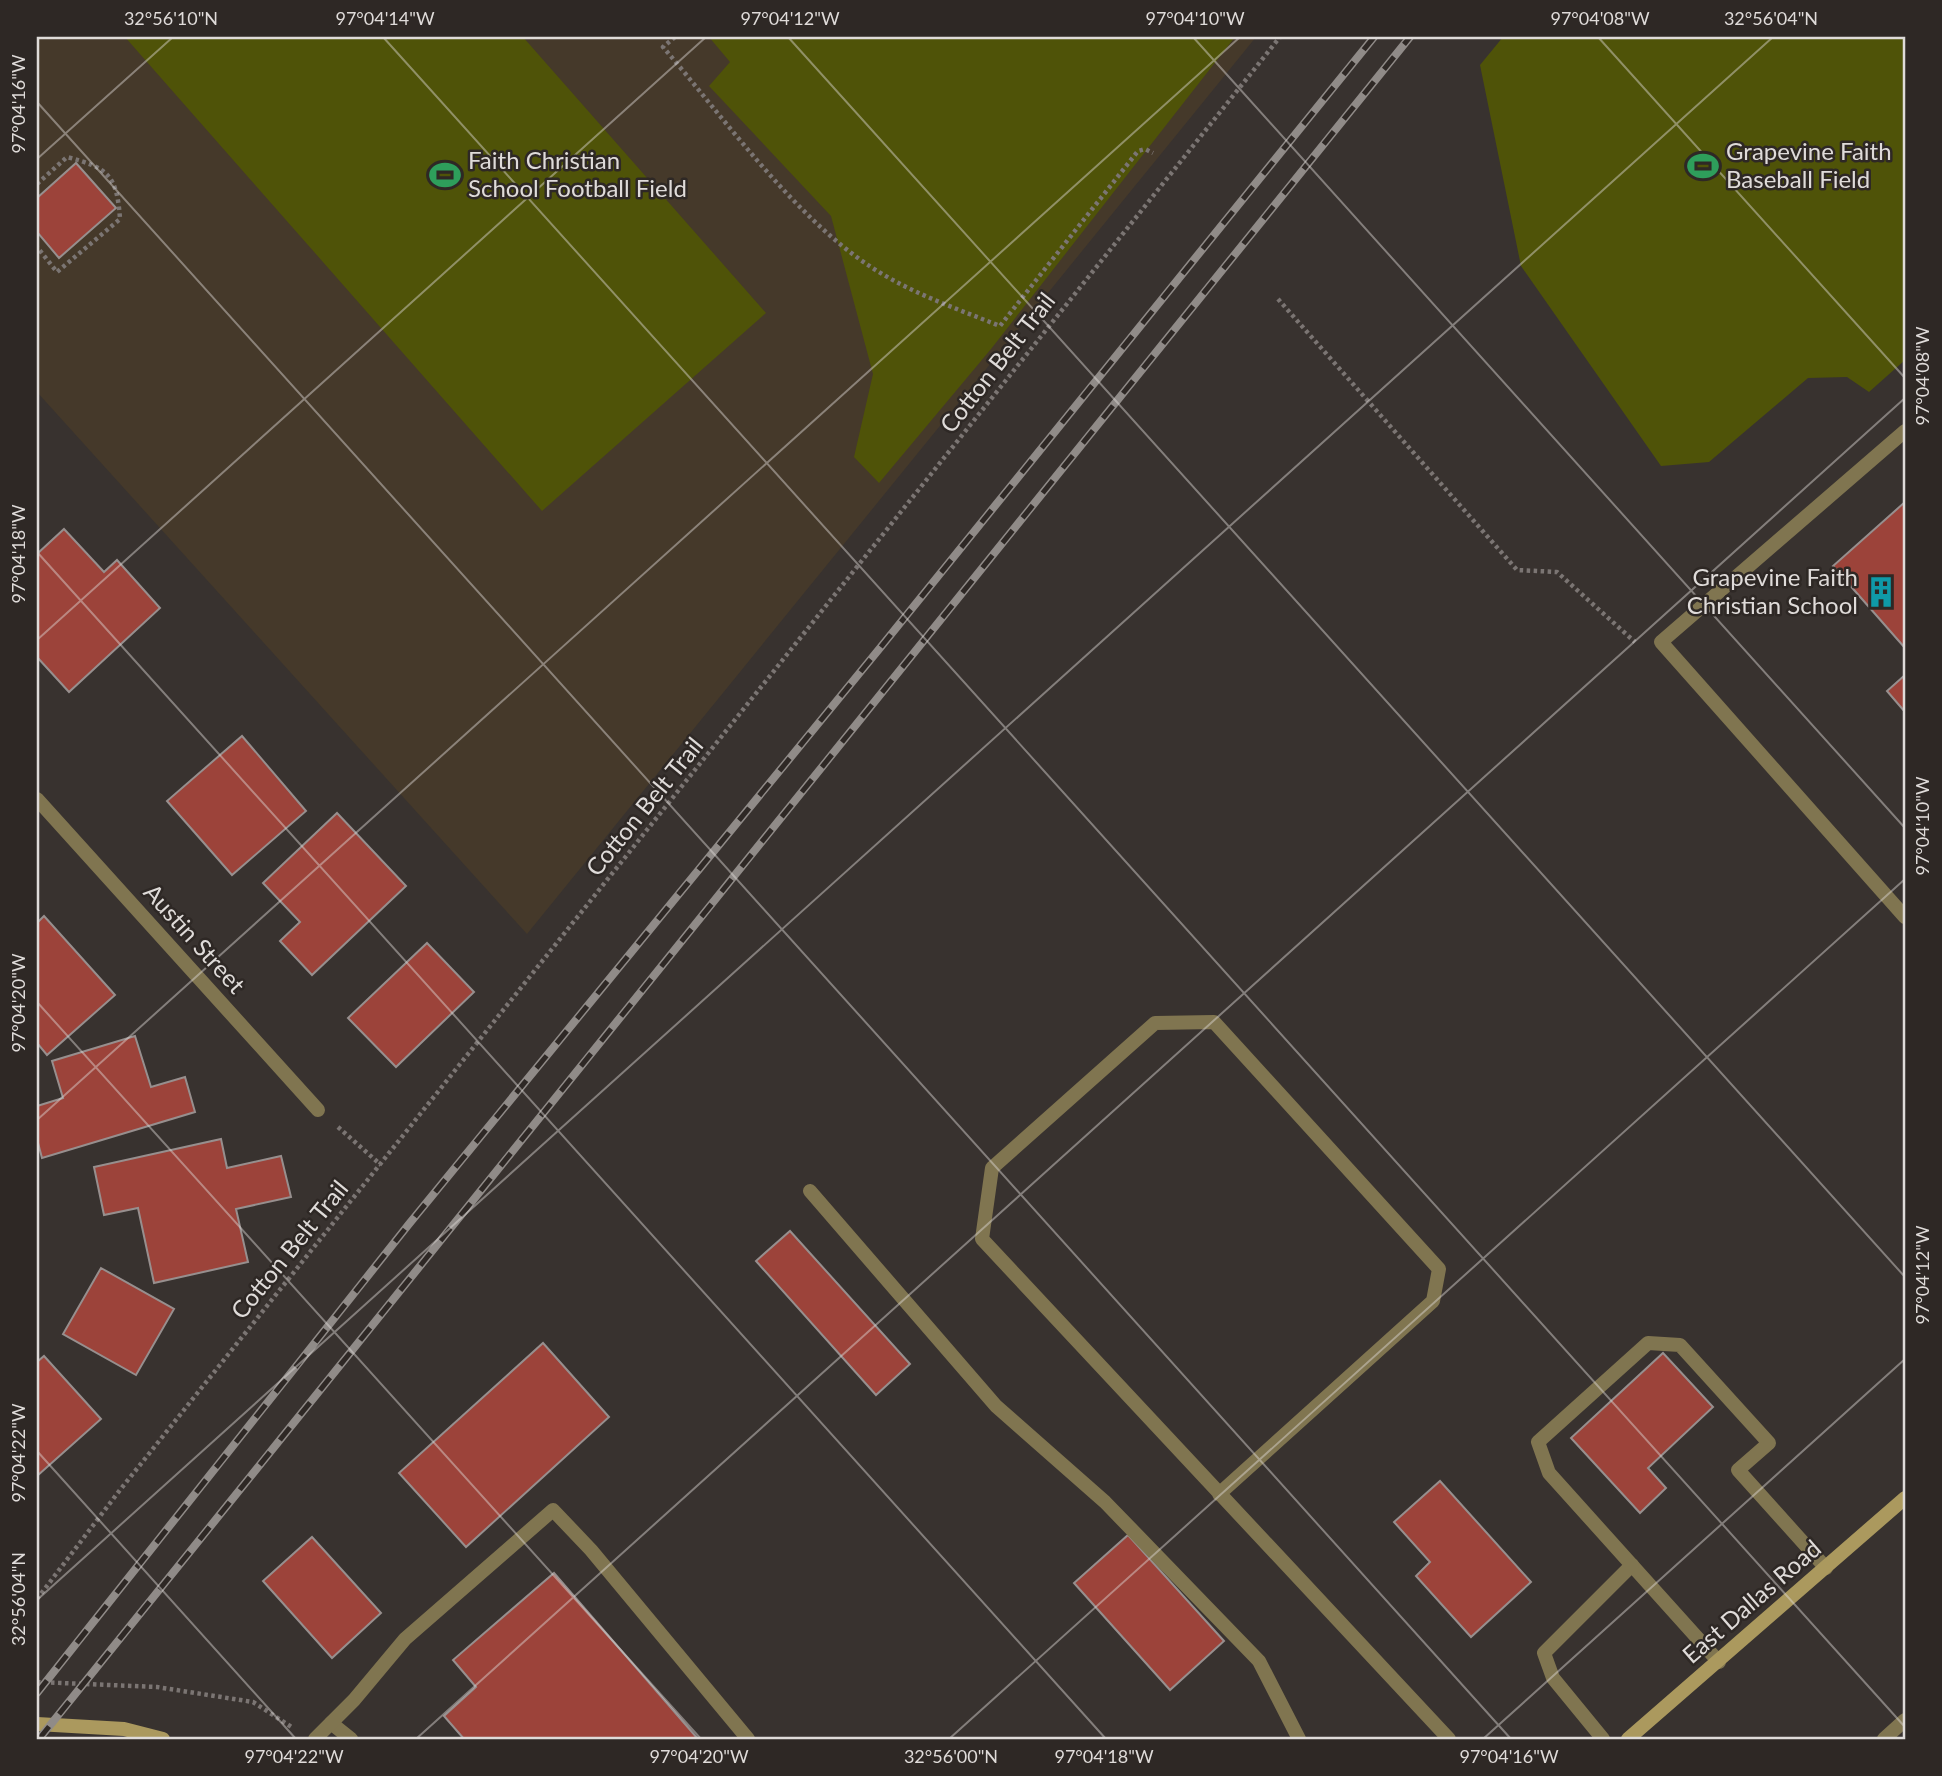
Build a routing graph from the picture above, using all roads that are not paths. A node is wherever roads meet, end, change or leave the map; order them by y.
1 (1905, 431) edge
2 (37, 799) edge
3 (1905, 917) edge
4 (318, 1110) road end
5 (810, 1191) dead end
6 (1219, 1494) junction
7 (1905, 1498) edge
8 (1632, 1565) junction
9 (1826, 1568) junction
10 (1719, 1662) junction
11 (1905, 1720) edge
12 (331, 1723) junction
13 (37, 1724) edge
14 (1635, 1737) edge
15 (163, 1739) edge
16 (314, 1739) edge
17 (351, 1739) edge
18 (748, 1739) edge
19 (1299, 1739) edge
20 (1449, 1739) edge
21 (1603, 1739) edge
22 (1884, 1739) edge

1 - 3 street
2 - 4 street, Austin Street
5 - 19 street
6 - 6 street
6 - 20 street
7 - 9 main road, East Dallas Road
8 - 9 street
8 - 10 street
8 - 21 street
9 - 10 main road, East Dallas Road
10 - 14 main road, East Dallas Road
11 - 22 street
12 - 16 street
12 - 17 street
12 - 18 street
13 - 15 main road

